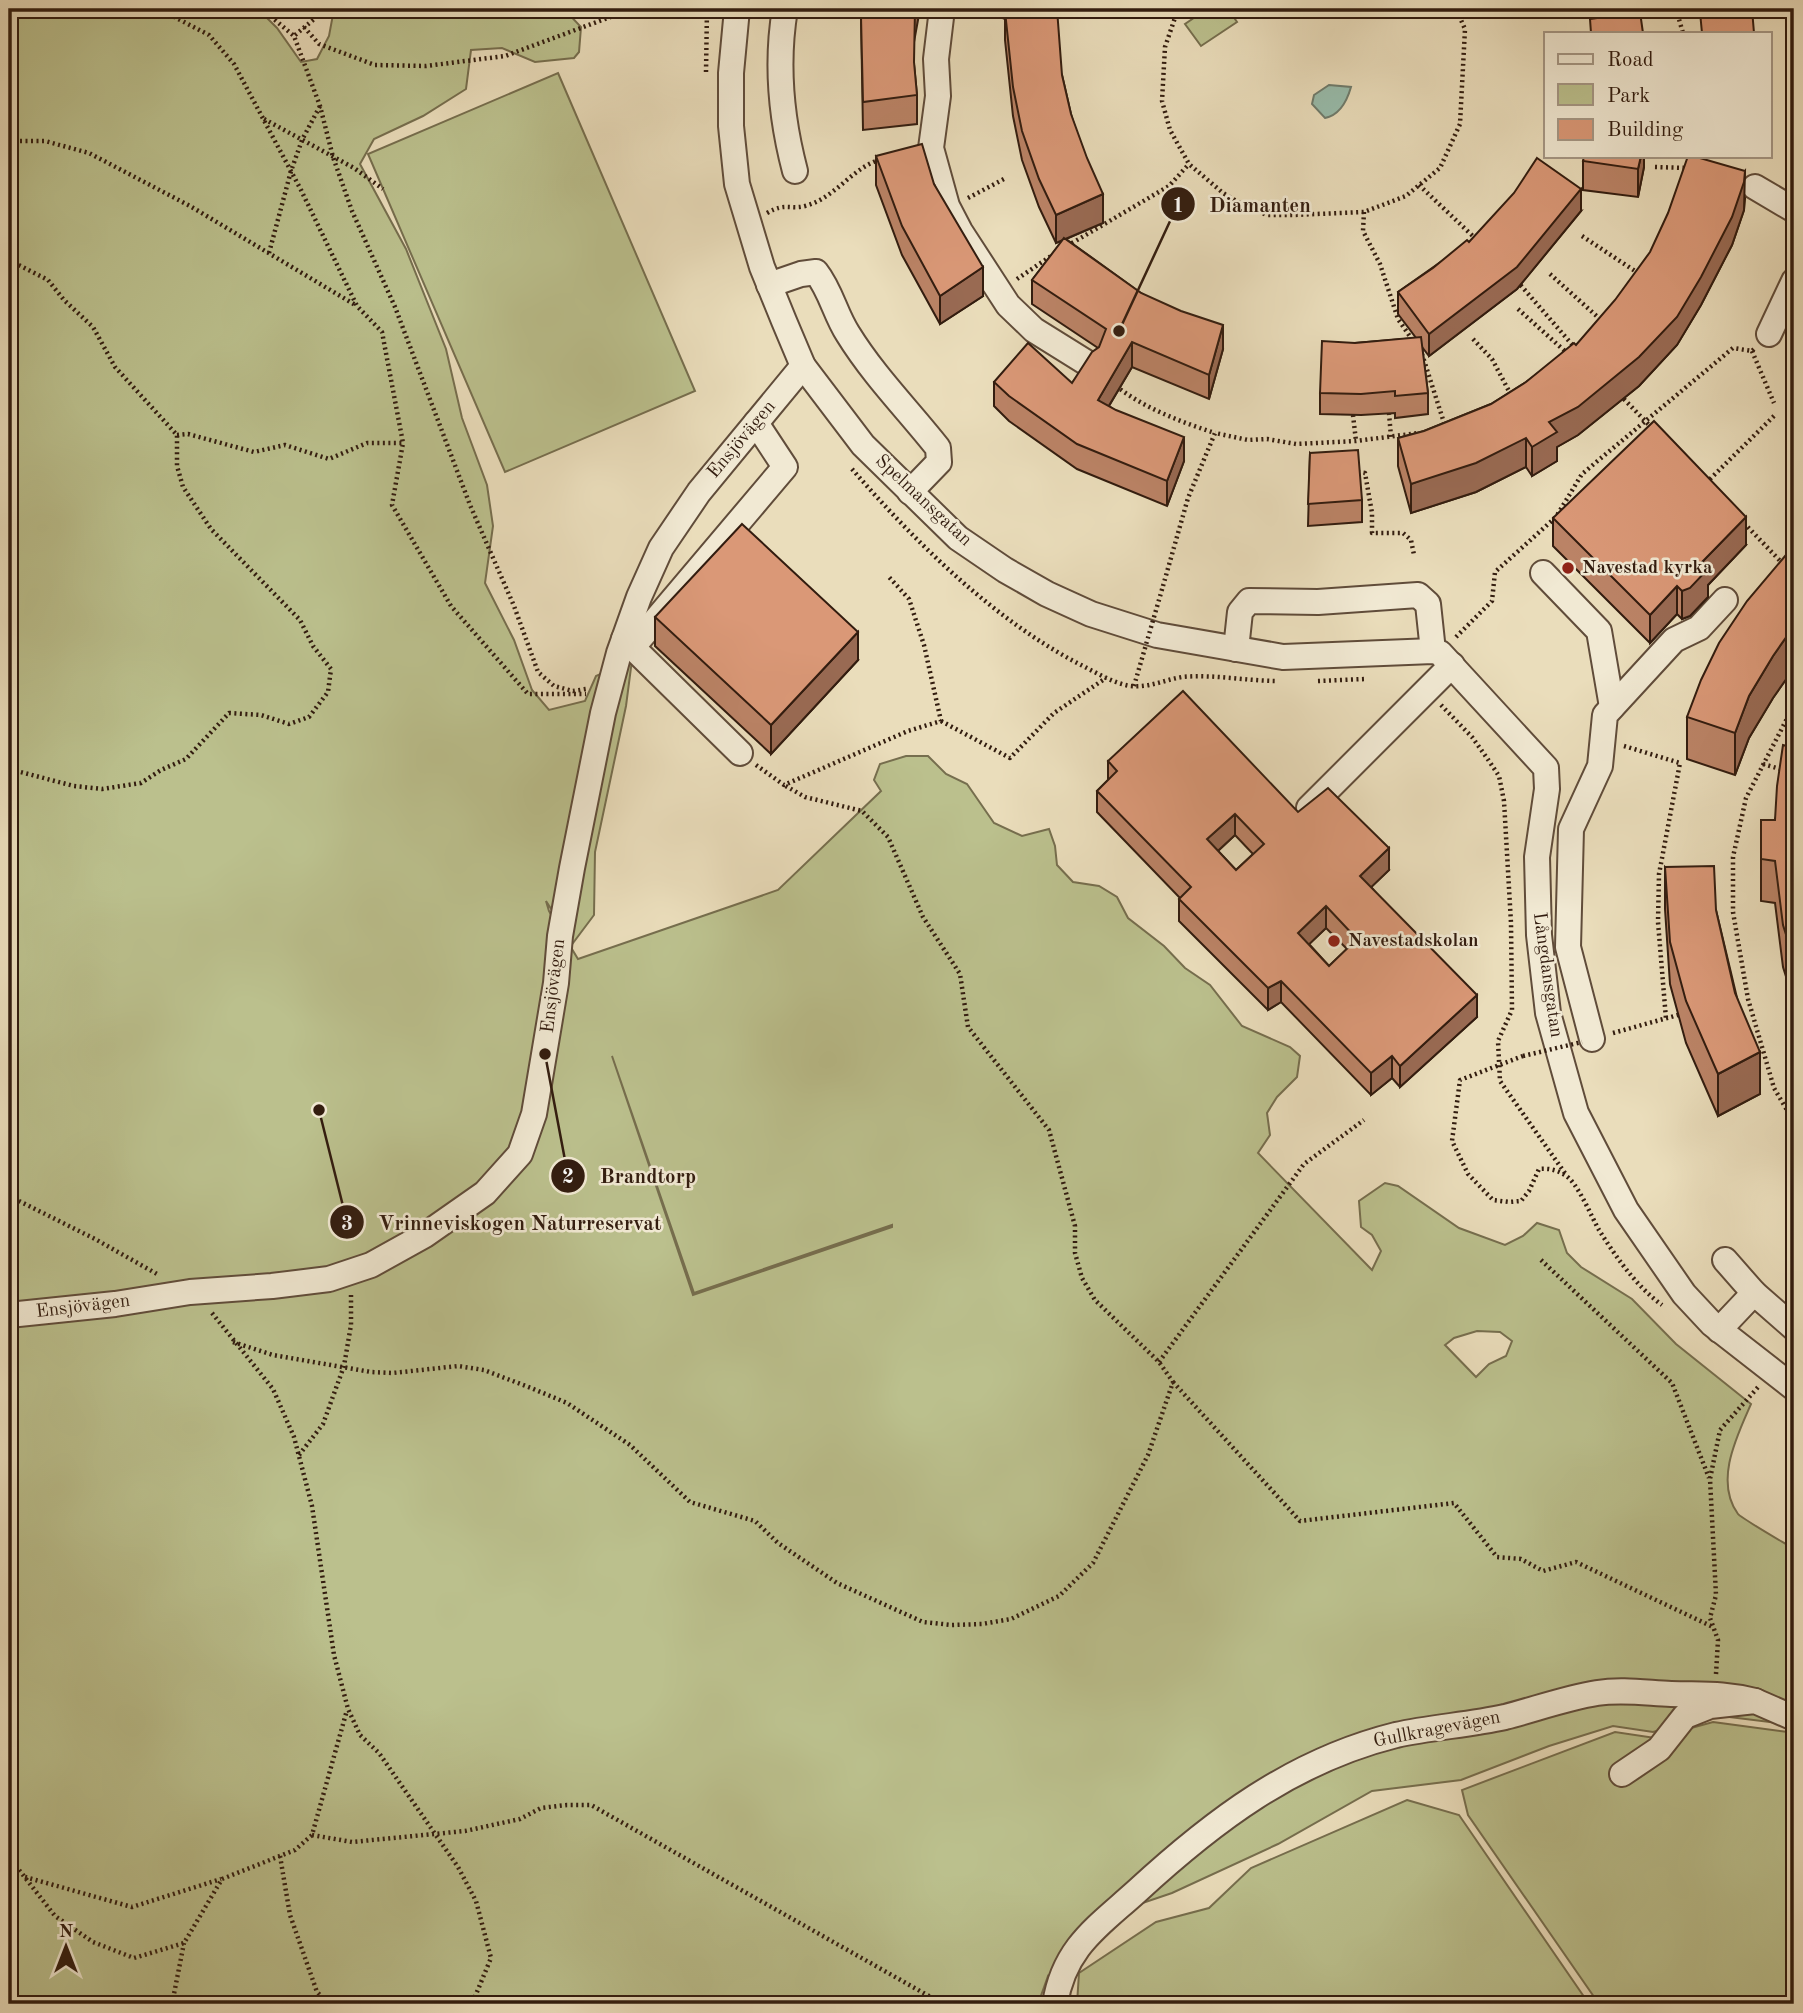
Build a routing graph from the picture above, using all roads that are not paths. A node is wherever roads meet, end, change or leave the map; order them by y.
1 (737, 9) edge
2 (785, 9) edge
3 (942, 9) edge
4 (795, 171) dead end
5 (1755, 187) dead end
6 (1794, 210) edge
7 (1794, 281) edge
8 (769, 285) junction
9 (1761, 343) road end
10 (1087, 363) edge
11 (803, 366) junction
12 (755, 423) junction
13 (910, 492) junction
14 (1543, 573) dead end
15 (1725, 600) dead end
16 (628, 644) junction
17 (1236, 649) junction
18 (1442, 656) junction
19 (1612, 707) junction
20 (740, 753) road end
21 (1309, 808) edge
22 (1587, 1040) road end
23 (1725, 1260) dead end
24 (1754, 1293) junction
25 (9, 1315) edge
26 (1794, 1328) edge
27 (1718, 1330) junction
28 (1794, 1388) edge
29 (1755, 1701) junction
30 (1794, 1718) edge
31 (1622, 1774) dead end
32 (1055, 2004) edge

1 - 8 street, Spelmansgatan
2 - 4 street
3 - 10 street
5 - 6 street
7 - 9 street
8 - 11 street, Spelmansgatan
8 - 13 street
11 - 12 street, Ensjövägen
11 - 13 street, Spelmansgatan
12 - 16 street, Ensjövägen
12 - 16 street
13 - 17 street, Spelmansgatan
14 - 19 street
15 - 19 street
16 - 20 street
16 - 25 street, Ensjövägen
17 - 18 street, Spelmansgatan
17 - 18 street
18 - 21 street
18 - 27 street, Långdansgatan
19 - 22 street
23 - 24 street
24 - 26 street
24 - 27 street
27 - 28 street, Långdansgatan
29 - 30 street, Gullkragevägen
29 - 31 street, Gullkragevägen
29 - 32 street, Gullkragevägen

